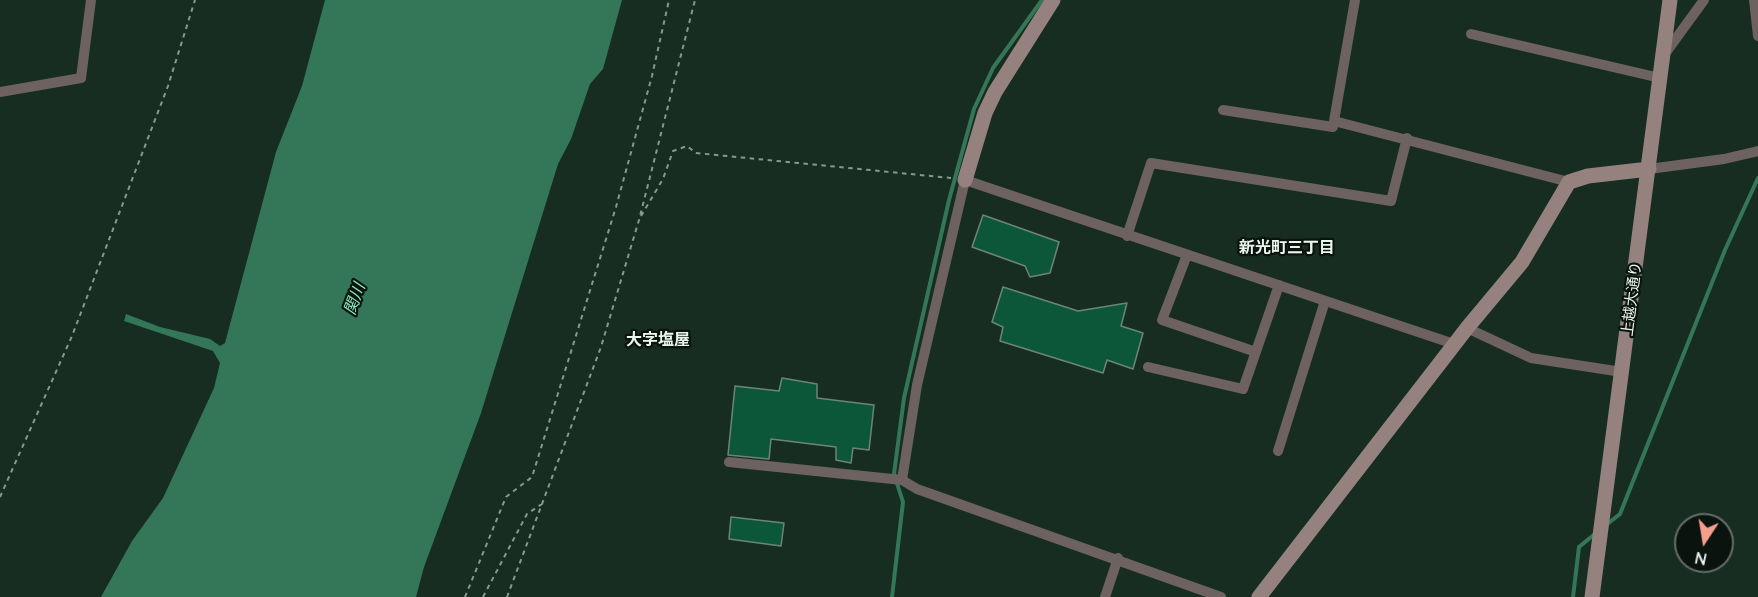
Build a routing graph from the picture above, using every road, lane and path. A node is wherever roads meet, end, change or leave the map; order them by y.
1 (91, 0) edge
2 (195, 0) edge
3 (669, 0) edge
4 (695, 0) edge
5 (1053, 0) edge
6 (1355, 0) edge
7 (1670, 0) edge
8 (1704, 0) edge
9 (1754, 0) edge
10 (1471, 34) dead end
11 (1758, 36) edge
12 (1664, 55) junction
13 (1660, 78) junction
14 (0, 92) edge
15 (1223, 110) dead end
16 (1334, 121) junction
17 (1407, 138) junction
18 (1758, 151) edge
19 (1649, 169) junction
20 (965, 180) junction
21 (1569, 182) junction
22 (639, 220) junction
23 (1127, 236) junction
24 (1187, 255) junction
25 (1279, 285) junction
26 (1325, 301) junction
27 (1467, 328) junction
28 (1454, 344) junction
29 (1256, 352) junction
30 (1148, 367) dead end
31 (1622, 372) junction
32 (1278, 450) dead end
33 (729, 462) dead end
34 (902, 480) junction
35 (0, 497) edge
36 (545, 502) junction
37 (1118, 558) junction
38 (465, 597) edge
39 (483, 597) edge
40 (507, 597) edge
41 (1105, 597) edge
42 (1221, 597) edge
43 (1259, 597) edge
44 (1592, 597) edge

1 - 14 street
2 - 35 path
3 - 38 path
4 - 22 path
5 - 20 street
6 - 16 street
7 - 12 street, 上越大通り
8 - 12 street
9 - 11 street
10 - 13 street
12 - 13 street, 上越大通り
13 - 19 street, 上越大通り
15 - 16 street
16 - 17 street
17 - 21 street
17 - 23 street
18 - 19 street
19 - 21 street
19 - 31 street, 上越大通り
20 - 22 path
20 - 23 street
20 - 34 street
21 - 27 street
22 - 36 path
23 - 24 street
24 - 25 street
24 - 29 street
25 - 26 street
25 - 29 street
26 - 28 street
26 - 32 street
27 - 28 street
27 - 31 street
28 - 43 street
29 - 30 street
31 - 44 street, 上越大通り
33 - 34 street
34 - 37 street
36 - 39 path
36 - 40 path
37 - 41 street
37 - 42 street

